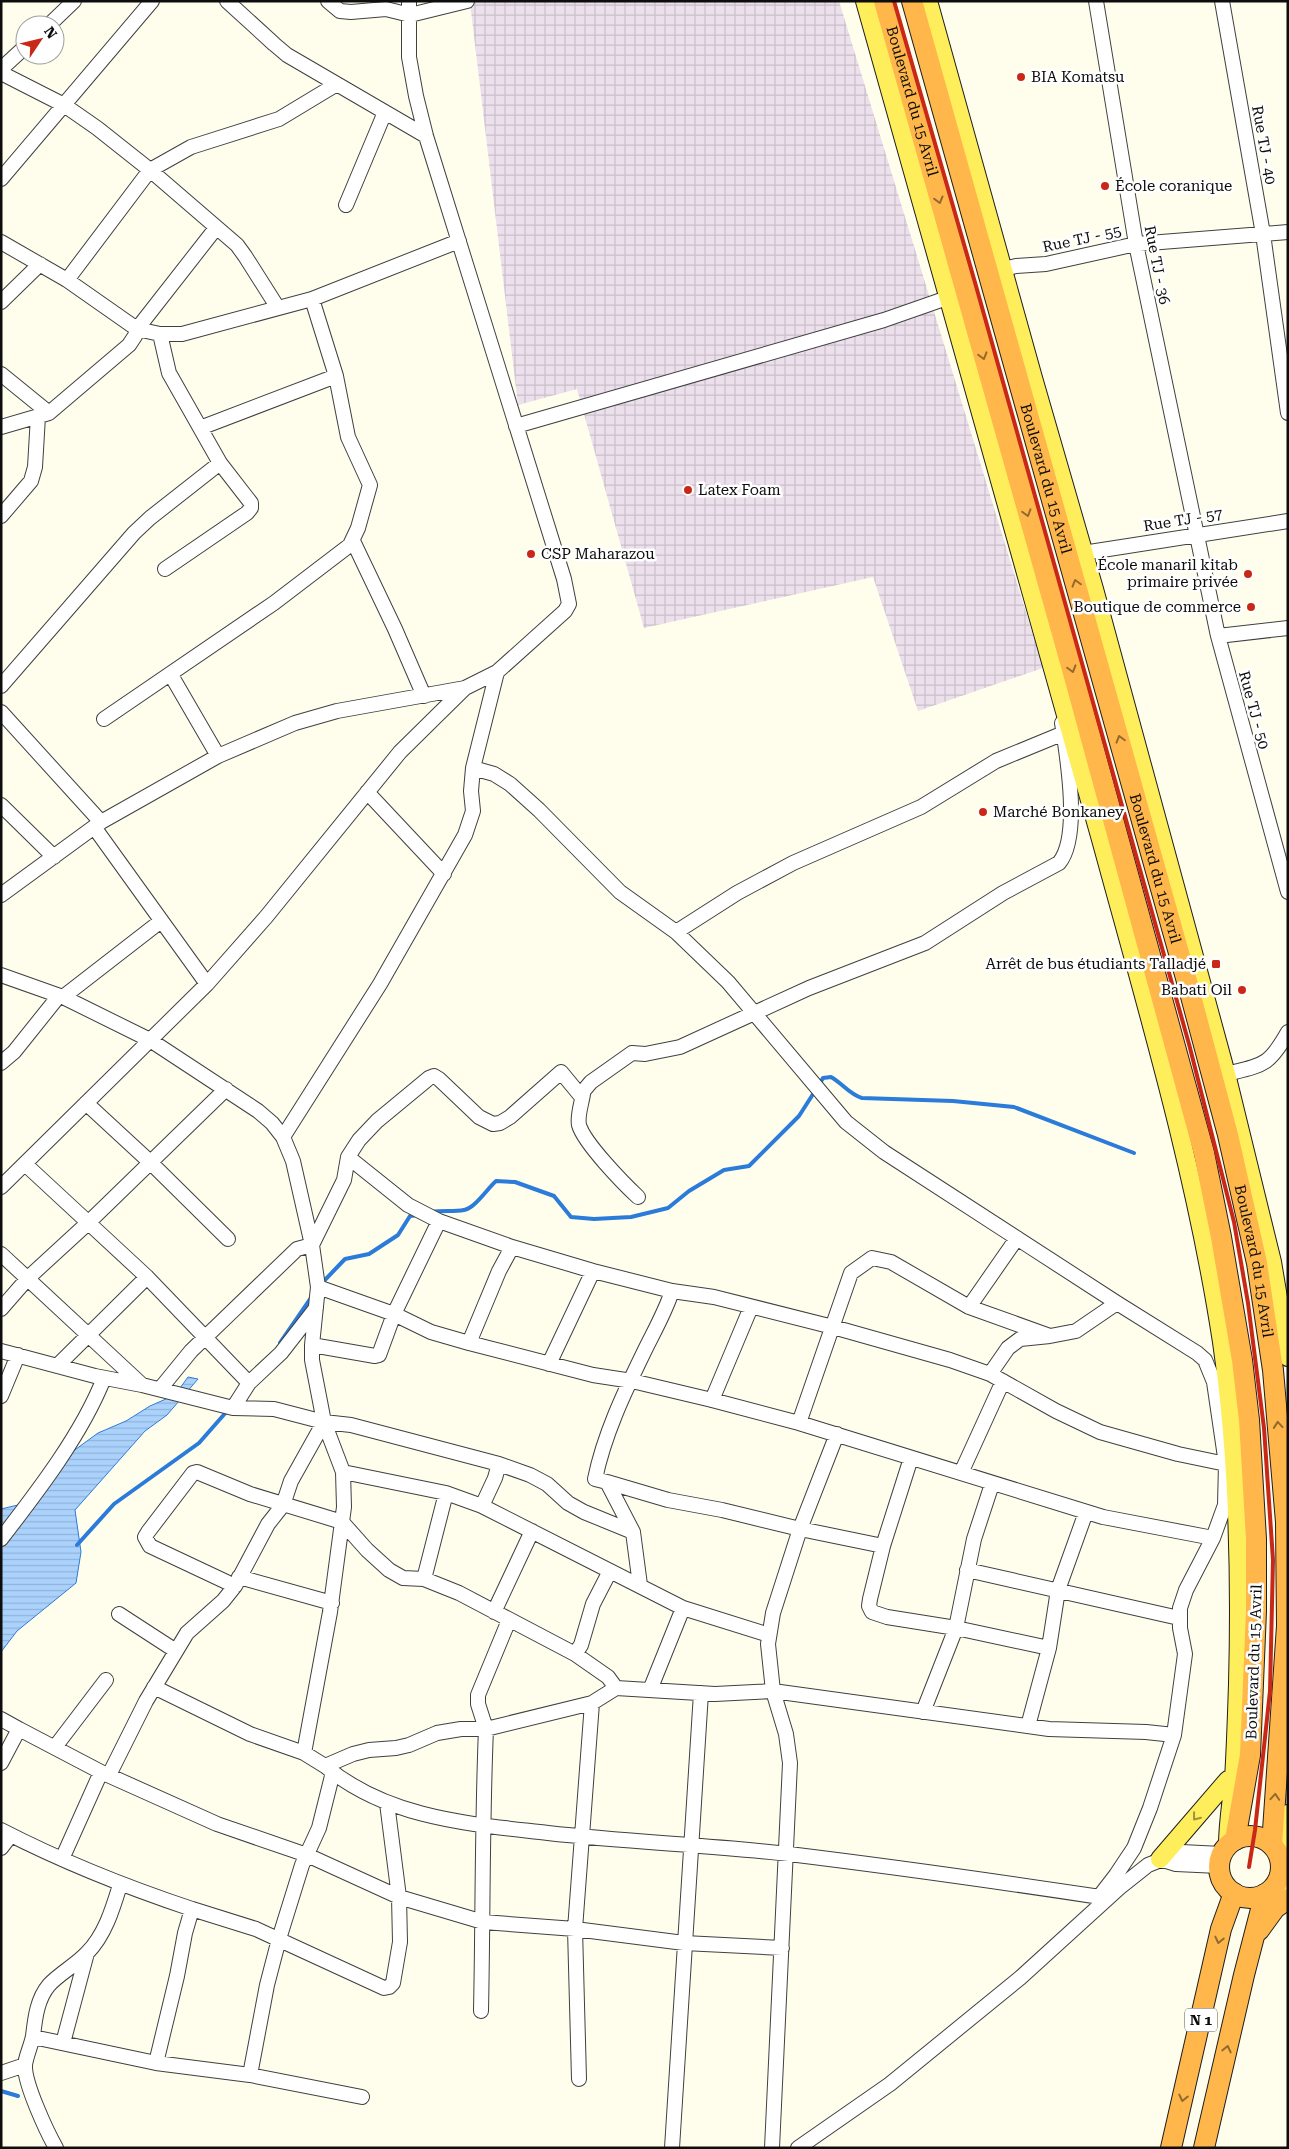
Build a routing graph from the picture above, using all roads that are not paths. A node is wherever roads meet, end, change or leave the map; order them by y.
1 (74, 1) edge
2 (152, 1) edge
3 (227, 1) edge
4 (328, 1) edge
5 (409, 1) edge
6 (467, 1) edge
7 (865, 1) edge
8 (884, 1) edge
9 (912, 1) edge
10 (928, 1) edge
11 (1096, 1) edge
12 (1222, 1) edge
13 (59, 15) edge
14 (410, 16) junction
15 (15, 57) edge
16 (1, 71) edge
17 (337, 84) junction
18 (64, 105) junction
19 (385, 112) junction
20 (426, 136) junction
21 (150, 170) junction
22 (1, 179) edge
23 (346, 205) dead end
24 (216, 228) junction
25 (1288, 232) edge
26 (1263, 234) junction
27 (459, 241) junction
28 (1, 242) edge
29 (1136, 244) junction
30 (40, 264) junction
31 (1004, 269) junction
32 (67, 280) junction
33 (947, 298) junction
34 (312, 299) junction
35 (1, 302) edge
36 (278, 308) junction
37 (137, 329) junction
38 (160, 334) junction
39 (1, 374) edge
40 (336, 376) junction
41 (1288, 413) edge
42 (44, 415) junction
43 (516, 426) junction
44 (1, 427) edge
45 (200, 428) junction
46 (220, 463) junction
47 (1, 516) edge
48 (1288, 521) edge
49 (1196, 534) junction
50 (353, 541) junction
51 (1083, 553) junction
52 (165, 569) dead end
53 (1288, 628) edge
54 (1218, 636) junction
55 (497, 672) junction
56 (171, 674) junction
57 (1, 686) edge
58 (465, 688) junction
59 (1061, 690) junction
60 (424, 696) junction
61 (1, 712) edge
62 (104, 719) dead end
63 (1064, 733) junction
64 (218, 756) junction
65 (473, 768) junction
66 (367, 792) junction
67 (1, 805) edge
68 (98, 824) junction
69 (54, 856) junction
70 (444, 874) junction
71 (1288, 892) edge
72 (1, 894) edge
73 (161, 921) junction
74 (676, 932) junction
75 (1, 975) edge
76 (207, 984) junction
77 (60, 997) junction
78 (753, 1012) junction
79 (1288, 1032) edge
80 (150, 1040) junction
81 (3, 1059) edge
82 (1226, 1074) junction
83 (226, 1089) junction
84 (583, 1094) junction
85 (86, 1103) junction
86 (283, 1137) junction
87 (348, 1157) junction
88 (151, 1163) junction
89 (25, 1164) junction
90 (1, 1187) edge
91 (638, 1197) dead end
92 (439, 1221) junction
93 (89, 1222) junction
94 (1017, 1238) junction
95 (228, 1239) dead end
96 (312, 1245) junction
97 (512, 1248) junction
98 (1, 1254) edge
99 (593, 1271) junction
100 (147, 1277) junction
101 (28, 1278) junction
102 (318, 1288) junction
103 (672, 1291) junction
104 (1117, 1303) junction
105 (752, 1307) junction
106 (969, 1307) junction
107 (316, 1308) junction
108 (1, 1309) edge
109 (394, 1314) junction
110 (833, 1327) junction
111 (88, 1334) junction
112 (1050, 1336) junction
113 (206, 1338) junction
114 (469, 1343) junction
115 (312, 1345) junction
116 (1, 1351) edge
117 (18, 1355) junction
118 (1288, 1357) edge
119 (549, 1364) junction
120 (57, 1366) junction
121 (990, 1374) junction
122 (104, 1378) junction
123 (632, 1381) junction
124 (1003, 1381) junction
125 (249, 1383) junction
126 (142, 1385) junction
127 (160, 1389) junction
128 (1, 1396) edge
129 (712, 1400) junction
130 (233, 1408) junction
131 (324, 1422) junction
132 (799, 1423) junction
133 (837, 1434) junction
134 (911, 1458) junction
135 (499, 1464) junction
136 (1226, 1464) junction
137 (343, 1472) junction
138 (961, 1473) junction
139 (607, 1482) junction
140 (992, 1484) junction
141 (446, 1494) junction
142 (283, 1505) junction
143 (482, 1506) junction
144 (1086, 1512) junction
145 (342, 1522) junction
146 (800, 1529) junction
147 (532, 1531) junction
148 (632, 1532) junction
149 (1213, 1538) junction
150 (1, 1539) edge
151 (883, 1546) junction
152 (966, 1570) junction
153 (610, 1571) junction
154 (424, 1579) junction
155 (237, 1581) junction
156 (640, 1585) junction
157 (1058, 1590) junction
158 (332, 1603) junction
159 (683, 1608) junction
160 (494, 1612) junction
161 (119, 1614) dead end
162 (1179, 1618) junction
163 (509, 1620) junction
164 (956, 1628) junction
165 (769, 1636) junction
166 (1049, 1648) junction
167 (176, 1652) junction
168 (575, 1654) junction
169 (106, 1680) dead end
170 (154, 1687) junction
171 (616, 1688) junction
172 (650, 1690) junction
173 (773, 1691) junction
174 (701, 1693) junction
175 (592, 1703) junction
176 (923, 1712) junction
177 (1, 1720) edge
178 (1028, 1726) junction
179 (19, 1729) junction
180 (486, 1729) junction
181 (1174, 1735) junction
182 (55, 1747) junction
183 (304, 1753) junction
184 (1, 1763) edge
185 (329, 1769) junction
186 (105, 1773) junction
187 (1231, 1775) junction
188 (387, 1803) junction
189 (1288, 1814) edge
190 (482, 1826) junction
191 (6, 1832) edge
192 (581, 1837) junction
193 (691, 1846) junction
194 (1, 1848) edge
195 (1225, 1851) junction
196 (787, 1854) junction
197 (307, 1855) junction
198 (1281, 1857) edge
199 (62, 1859) junction
200 (1160, 1859) junction
201 (120, 1885) junction
202 (1234, 1893) junction
203 (1278, 1893) edge
204 (400, 1897) junction
205 (1103, 1897) junction
206 (192, 1909) junction
207 (483, 1922) junction
208 (575, 1929) junction
209 (280, 1939) junction
210 (684, 1943) junction
211 (782, 1948) junction
212 (87, 1953) junction
213 (481, 2011) dead end
214 (32, 2037) junction
215 (63, 2043) junction
216 (156, 2063) junction
217 (25, 2065) junction
218 (1, 2074) edge
219 (250, 2075) junction
220 (579, 2079) dead end
221 (362, 2098) dead end
222 (56, 2148) edge
223 (672, 2148) edge
224 (772, 2148) edge
225 (798, 2148) edge
226 (1172, 2148) edge
227 (1204, 2148) edge

1 - 13 street
2 - 18 street
3 - 17 street
4 - 14 street
5 - 14 street
6 - 14 street
7 - 33 main road, Boulevard du 15 Avril
8 -> 195 highway, Boulevard du 15 Avril
198 -> 9 highway, Boulevard du 15 Avril
10 - 31 main road, Boulevard du 15 Avril
11 - 29 street, Rue TJ - 36
12 - 26 street, Rue TJ - 40
14 - 20 street
15 - 16 street
16 - 18 street
17 - 19 street
17 - 21 street
18 - 21 street
18 - 22 street
19 - 20 street
19 - 23 street
20 - 27 street
21 - 24 street
21 - 32 street
24 - 36 street
24 - 37 street
25 - 26 street, Rue TJ - 55
26 - 29 street, Rue TJ - 55
26 - 41 street, Rue TJ - 40
27 - 34 street
27 - 43 street
28 - 30 street
29 - 31 street, Rue TJ - 55
29 - 49 street, Rue TJ - 36
30 - 32 street
30 - 35 street
31 - 51 main road, Boulevard du 15 Avril
32 - 37 street
33 - 43 street
33 - 59 main road, Boulevard du 15 Avril
34 - 36 street
34 - 40 street
36 - 38 street
37 - 38 street
37 - 42 street
38 - 45 street
39 - 42 street
40 - 45 street
40 - 50 street
42 - 44 street
42 - 47 street
43 - 55 street
45 - 46 street
46 - 52 street
46 - 57 street
48 - 49 street, Rue TJ - 57
49 - 51 street, Rue TJ - 57
49 - 54 street, Rue TJ - 50
50 - 56 street
50 - 60 street
51 - 82 main road, Boulevard du 15 Avril
53 - 54 street
54 - 71 street, Rue TJ - 50
55 - 58 street
55 - 65 street
56 - 62 street
56 - 64 street
58 - 60 street
58 - 66 street
59 - 63 street
59 - 187 main road, Boulevard du 15 Avril
60 - 64 street
61 - 68 street
63 - 74 street
63 - 78 street
64 - 68 street
65 - 70 street
65 - 74 street
66 - 70 street
66 - 76 street
67 - 69 street
68 - 69 street
68 - 73 street
69 - 72 street
70 - 86 street
73 - 76 street
73 - 77 street
74 - 78 street
75 - 77 street
76 - 80 street
77 - 80 street
77 - 81 street
78 - 84 street
78 - 94 street
79 - 82 street
80 - 83 street
80 - 85 street
82 - 118 main road, Boulevard du 15 Avril
83 - 86 street
83 - 88 street
84 - 87 street
84 - 91 street
85 - 88 street
85 - 89 street
86 - 96 street
87 - 92 street
87 - 96 street
88 - 93 street
88 - 95 street
89 - 90 street
89 - 93 street
92 - 97 street
92 - 109 street
93 - 100 street
93 - 101 street
94 - 104 street
94 - 106 street
96 - 102 street
96 - 113 street
97 - 99 street
97 - 114 street
98 - 101 street
99 - 103 street
99 - 119 street
100 - 111 street
100 - 113 street
101 - 108 street
101 - 111 street
102 - 107 street
102 - 109 street
103 - 105 street
103 - 123 street
104 - 112 street
104 - 136 street
105 - 110 street
105 - 129 street
106 - 110 street
106 - 112 street
107 - 115 street
107 - 125 street
109 - 114 street
109 - 115 street
110 - 121 street
110 - 132 street
111 - 120 street
111 - 126 street
112 - 121 street
113 - 125 street
113 - 127 street
114 - 119 street
115 - 131 street
116 - 117 street
117 - 120 street
117 - 128 street
119 - 123 street
120 - 122 street
121 - 124 street
122 - 126 street
122 - 150 street
123 - 129 street
123 - 139 street
124 - 136 street
124 - 138 street
125 - 130 street
126 - 127 street
127 - 130 street
129 - 132 street
130 - 131 street
131 - 135 street
131 - 137 street
131 - 142 street
132 - 133 street
133 - 134 street
133 - 146 street
134 - 138 street
134 - 151 street
135 - 143 street
135 - 148 street
136 - 149 street
137 - 141 street
137 - 145 street
138 - 140 street
139 - 146 street
139 - 148 street
140 - 144 street
140 - 152 street
141 - 143 street
141 - 154 street
142 - 145 street
142 - 155 street
142 - 155 street
143 - 147 street
144 - 149 street
144 - 157 street
145 - 154 street
145 - 158 street
146 - 151 street
146 - 165 street
147 - 153 street
147 - 160 street
148 - 156 street
149 - 162 street
151 - 164 street
152 - 157 street
152 - 164 street
153 - 156 street
153 - 168 street
154 - 160 street
155 - 158 street
155 - 167 street
156 - 159 street
157 - 162 street
157 - 166 street
158 - 183 street
159 - 165 street
159 - 172 street
160 - 163 street
161 - 167 street
162 - 181 street
163 - 168 street
163 - 180 street
164 - 166 street
164 - 176 street
165 - 173 street
166 - 178 street
167 - 170 street
168 - 171 street
169 - 182 street
170 - 183 street
170 - 186 street
171 - 172 street
171 - 175 street
172 - 174 street
173 - 174 street
173 - 176 street
173 - 196 street
174 - 193 street
175 - 180 street
175 - 192 street
176 - 178 street
177 - 179 street
178 - 181 street
179 - 182 street
179 - 184 street
180 - 185 street
180 - 190 street
181 - 205 street
182 - 186 street
183 - 185 street
185 - 188 street
185 - 197 street
186 - 197 street
186 - 199 street
187 - 195 main road, Boulevard du 15 Avril
187 -> 200 main road
188 - 190 street
188 - 204 street
189 - 198 main road
190 - 192 street
190 - 207 street
191 - 194 street
191 - 199 street
192 - 193 street
192 - 208 street
193 - 196 street
193 - 210 street
195 - 198 highway
195 - 200 street
195 - 202 highway
196 - 205 street
196 - 211 street
197 - 204 street
197 - 209 street
198 - 203 highway
199 - 201 street
200 - 205 street
201 - 206 street
201 - 212 street
202 - 203 highway
202 -> 226 highway, N 1
227 -> 203 highway, N 1
204 - 207 street
204 - 209 street
205 - 225 street
206 - 209 street
206 - 216 street
207 - 208 street
207 - 213 street
208 - 210 street
208 - 220 street
209 - 219 street
210 - 211 street
210 - 223 street
211 - 224 street
212 - 214 street
212 - 215 street
214 - 215 street
214 - 217 street
215 - 216 street
216 - 219 street
217 - 218 street
217 - 222 street
219 - 221 street

